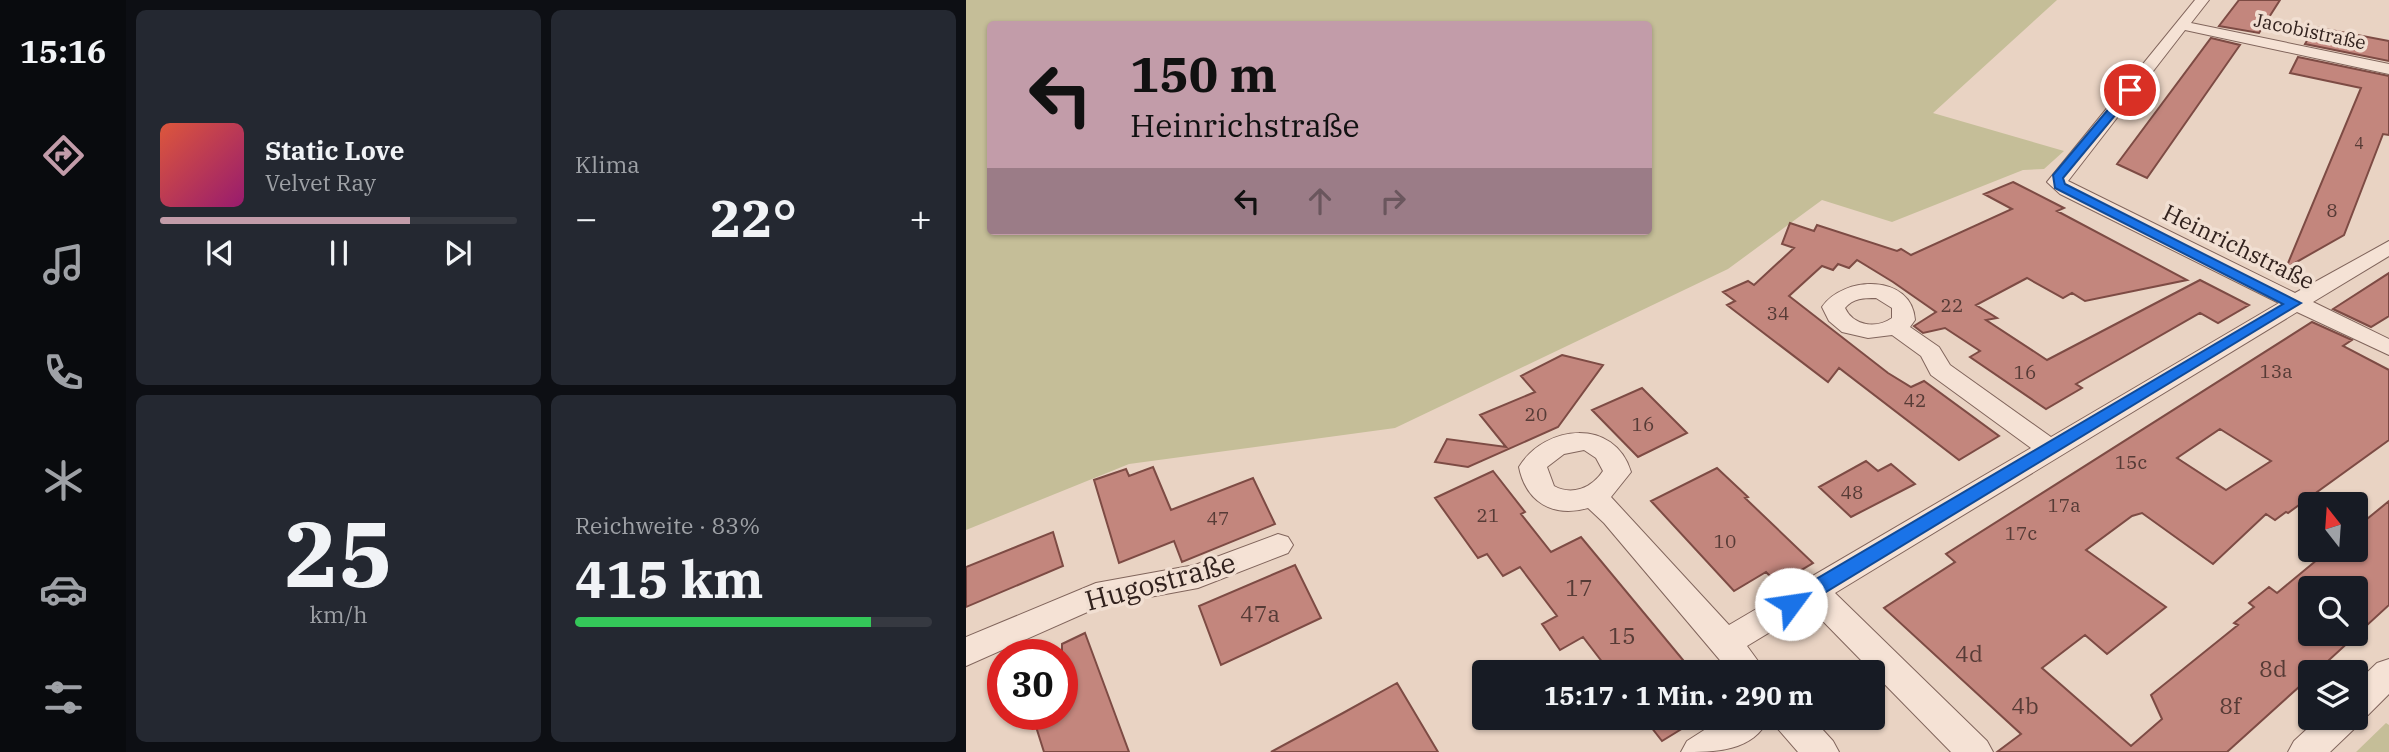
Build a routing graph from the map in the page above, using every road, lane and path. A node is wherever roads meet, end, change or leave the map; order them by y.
1 (2202, 0) edge
2 (2180, 25) junction
3 (2389, 69) edge
4 (2389, 247) edge
5 (2294, 303) junction
6 (1895, 327) dead end
7 (2389, 348) edge
8 (2051, 450) junction
9 (1593, 497) dead end
10 (1278, 545) dead end
11 (1813, 591) junction
12 (1725, 643) junction
13 (966, 652) edge
14 (1740, 660) edge
15 (2389, 673) edge
16 (2368, 693) edge
17 (1733, 730) edge
18 (1801, 730) edge
19 (2329, 730) edge
20 (1699, 752) edge
21 (1821, 752) edge
22 (1975, 752) edge
23 (2306, 752) edge

1 - 2 street
2 - 3 street, Jacobistraße
2 - 5 street, Heinrichstraße
4 - 5 street
5 - 7 street, Heinrichstraße
5 - 8 street
6 - 8 street
8 - 11 street
9 - 12 street
10 - 13 street, Hugostraße
11 - 12 street
11 - 22 street
12 - 14 street
15 - 16 street
17 - 20 street
18 - 21 street
19 - 23 street

